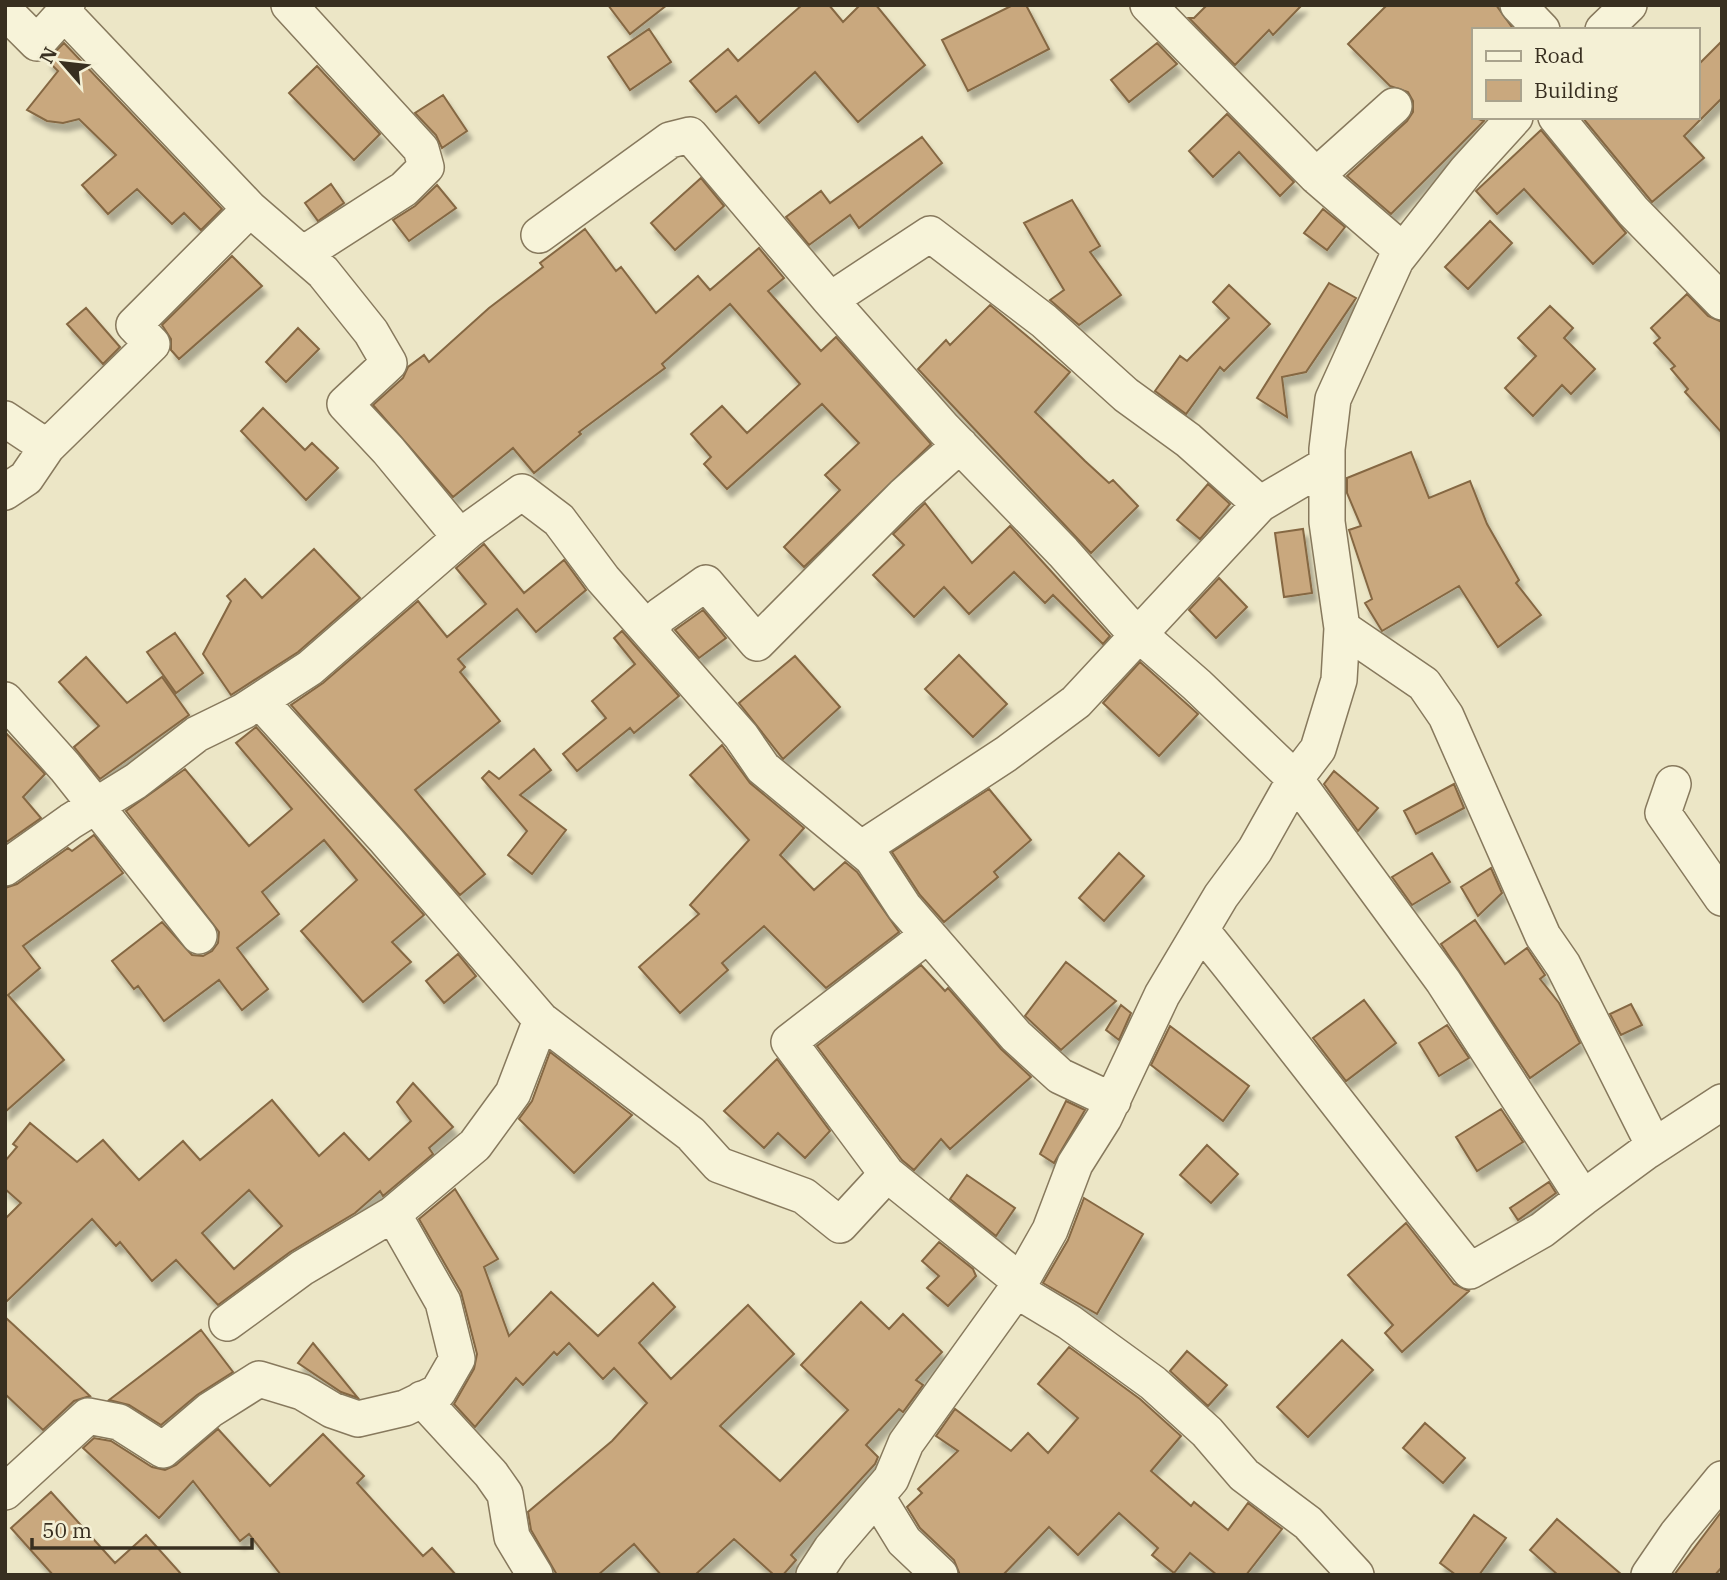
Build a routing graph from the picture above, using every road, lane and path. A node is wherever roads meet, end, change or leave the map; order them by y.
1 (289, 5) edge
2 (1148, 5) edge
3 (1518, 5) edge
4 (1629, 5) edge
5 (66, 9) edge
6 (5, 12) edge
7 (1540, 28) edge
8 (1605, 28) edge
9 (1394, 106) dead end
10 (1512, 119) edge
11 (1558, 119) edge
12 (1315, 176) junction
13 (250, 209) junction
14 (540, 235) dead end
15 (1402, 251) junction
16 (303, 254) junction
17 (830, 300) junction
18 (1722, 302) edge
19 (5, 419) edge
20 (960, 445) junction
21 (47, 447) junction
22 (1326, 465) junction
23 (5, 492) edge
24 (1260, 504) junction
25 (460, 537) junction
26 (1342, 628) junction
27 (648, 629) junction
28 (1138, 633) junction
29 (5, 700) edge
30 (260, 701) junction
31 (1295, 779) junction
32 (1673, 784) dead end
33 (96, 805) junction
34 (861, 849) junction
35 (5, 868) edge
36 (1722, 898) edge
37 (1201, 930) junction
38 (928, 935) junction
39 (199, 936) dead end
40 (541, 1020) junction
41 (1113, 1101) junction
42 (1722, 1102) edge
43 (1654, 1146) junction
44 (887, 1174) junction
45 (1583, 1198) junction
46 (393, 1213) junction
47 (1018, 1285) junction
48 (227, 1323) dead end
49 (422, 1399) junction
50 (1722, 1479) edge
51 (5, 1492) edge
52 (877, 1497) junction
53 (535, 1575) edge
54 (814, 1575) edge
55 (940, 1575) edge
56 (1356, 1575) edge
57 (1649, 1575) edge

1 - 16 street
2 - 12 street
3 - 7 street
4 - 8 street
5 - 6 street
5 - 13 street
9 - 12 street
10 - 15 street
11 - 18 street
12 - 15 street
13 - 16 street
13 - 21 street
14 - 17 street
15 - 22 street
16 - 25 street
17 - 20 street
17 - 24 street
19 - 21 street
20 - 27 street
20 - 28 street
21 - 23 street
22 - 24 street
22 - 26 street
24 - 28 street
25 - 27 street
25 - 30 street
26 - 31 street
26 - 43 street
27 - 34 street
28 - 31 street
28 - 34 street
29 - 33 street
30 - 33 street
30 - 40 street
31 - 37 street
31 - 45 street
32 - 36 street
33 - 35 street
33 - 39 street
34 - 38 street
37 - 41 street
37 - 45 street
38 - 41 street
38 - 44 street
40 - 44 street
40 - 46 street
41 - 47 street
42 - 43 street
43 - 45 street
44 - 47 street
46 - 48 street
46 - 49 street
47 - 52 street
47 - 56 street
49 - 51 street
49 - 53 street
50 - 57 street
52 - 54 street
52 - 55 street

